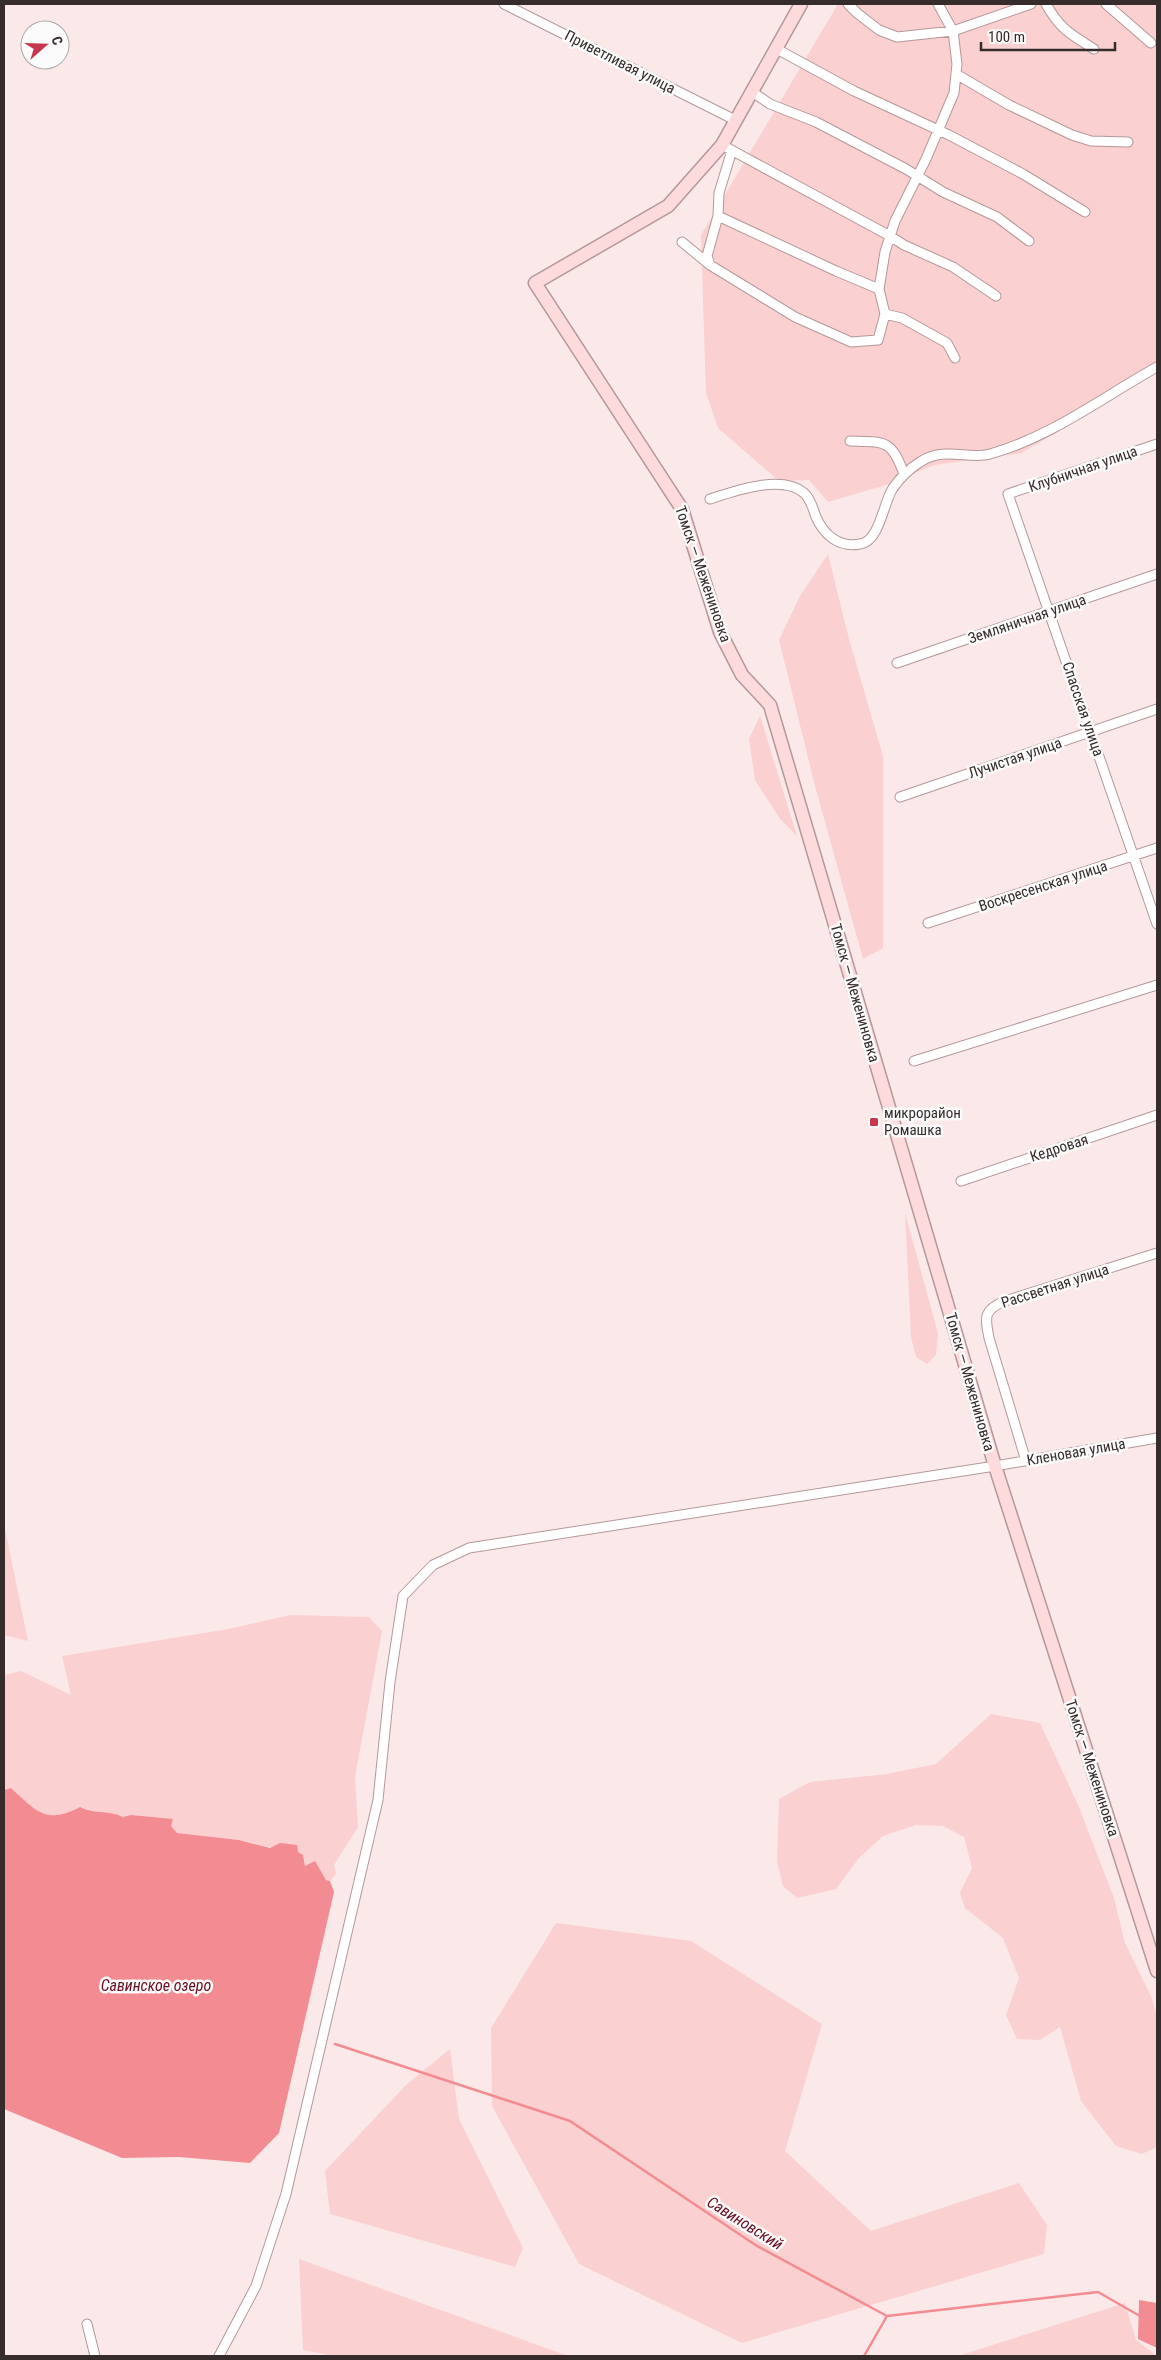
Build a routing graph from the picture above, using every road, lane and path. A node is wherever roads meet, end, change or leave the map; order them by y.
1 (504, 4) edge
2 (801, 4) edge
3 (848, 4) edge
4 (938, 4) edge
5 (1031, 4) edge
6 (1046, 4) edge
7 (1106, 4) edge
8 (1017, 6) edge
9 (953, 31) junction
10 (1151, 43) dead end
11 (775, 48) junction
12 (1094, 49) dead end
13 (956, 74) junction
14 (751, 91) junction
15 (735, 120) junction
16 (939, 130) junction
17 (1128, 142) dead end
18 (727, 147) junction
19 (918, 176) junction
20 (1085, 212) dead end
21 (718, 216) junction
22 (890, 236) junction
23 (1029, 241) dead end
24 (682, 242) dead end
25 (710, 265) junction
26 (879, 289) junction
27 (996, 296) dead end
28 (885, 314) junction
29 (955, 358) dead end
30 (1157, 367) edge
31 (850, 441) dead end
32 (1157, 444) edge
33 (904, 474) junction
34 (1008, 494) joint
35 (710, 499) dead end
36 (1157, 574) edge
37 (1049, 611) junction
38 (897, 663) dead end
39 (1157, 709) edge
40 (1091, 732) junction
41 (900, 797) dead end
42 (1157, 848) edge
43 (1134, 856) junction
44 (928, 923) dead end
45 (1157, 924) edge
46 (1157, 985) edge
47 (914, 1061) dead end
48 (1157, 1115) edge
49 (961, 1180) dead end
50 (1157, 1253) edge
51 (1157, 1438) edge
52 (1026, 1461) junction
53 (995, 1466) junction
54 (1157, 1971) edge
55 (87, 2324) dead end
56 (94, 2356) edge
57 (219, 2356) edge

1 - 15 street, Приветливая улица
2 - 11 street
3 - 9 street
4 - 9 street
5 - 8 street
6 - 12 street
7 - 10 street
8 - 9 street
9 - 13 street
11 - 14 street
11 - 16 street
13 - 16 street
13 - 17 street
14 - 15 street
14 - 19 street
15 - 18 street
16 - 19 street
16 - 20 street
18 - 21 street
18 - 22 street
18 - 53 street, Томск — Межениновка
19 - 22 street
19 - 23 street
21 - 25 street
21 - 26 street
22 - 26 street
22 - 27 street
24 - 25 street
25 - 28 street
26 - 28 street
28 - 29 street
30 - 33 street
31 - 33 street
32 - 34 street, Клубничная улица
33 - 35 street
34 - 37 street, Спасская улица
36 - 37 street, Земляничная улица
37 - 38 street, Земляничная улица
37 - 40 street, Спасская улица
39 - 40 street, Лучистая улица
40 - 41 street, Лучистая улица
40 - 43 street, Спасская улица
42 - 43 street, Воскресенская улица
43 - 44 street, Воскресенская улица
43 - 45 street, Спасская улица
46 - 47 street
48 - 49 street, Кедровая
50 - 52 street, Рассветная улица
51 - 52 street, Кленовая улица
52 - 53 street, Кленовая улица
53 - 54 street, Томск — Межениновка
53 - 57 street, Кленовая улица
55 - 56 street

